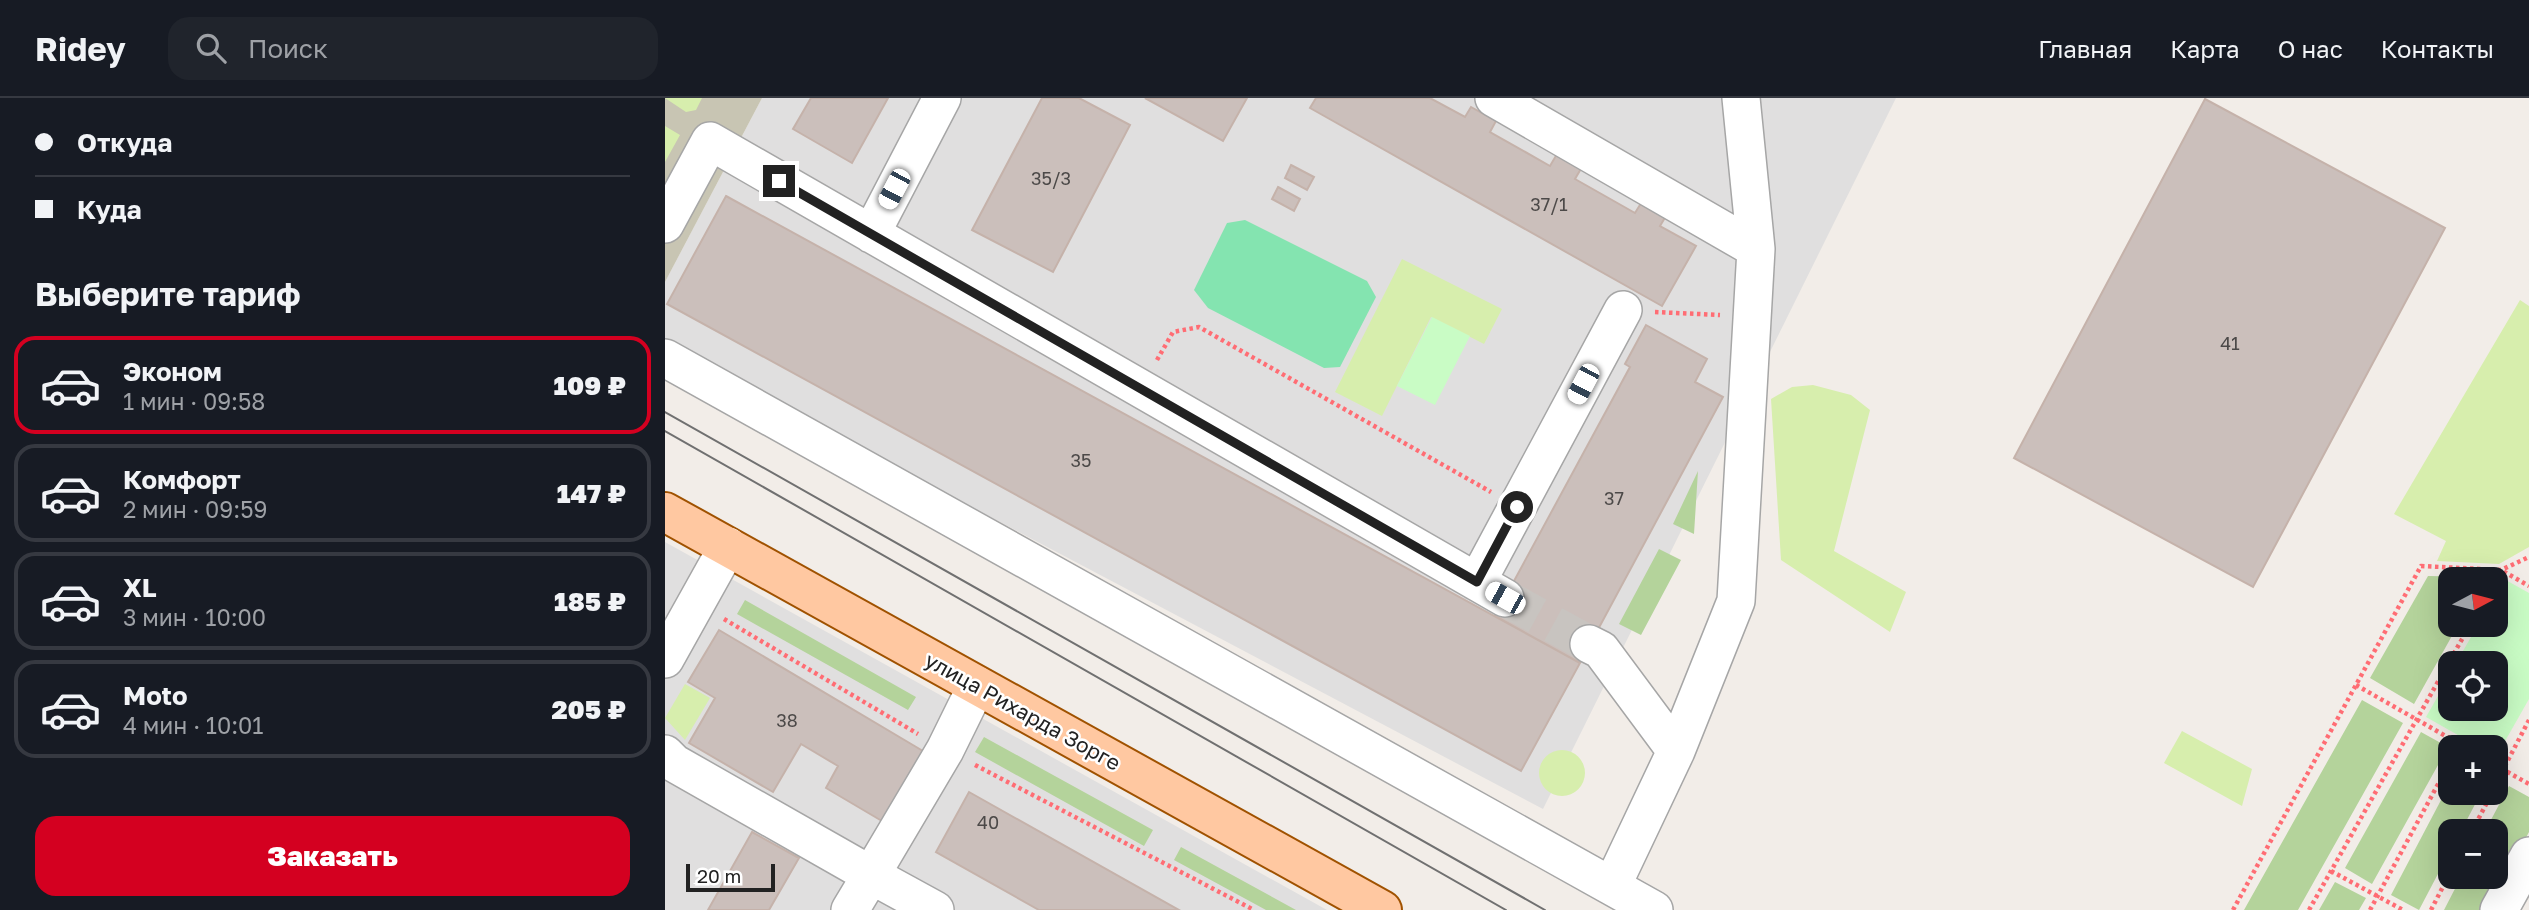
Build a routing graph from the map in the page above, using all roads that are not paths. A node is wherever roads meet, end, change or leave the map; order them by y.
1 (942, 98) edge
2 (1494, 98) edge
3 (1741, 98) edge
4 (665, 225) edge
5 (871, 234) junction
6 (1756, 249) junction
7 (1623, 310) road end
8 (665, 358) edge
9 (665, 512) edge
10 (728, 547) junction
11 (1589, 643) tunnel mouth
12 (665, 659) edge
13 (977, 685) junction
14 (1676, 751) junction
15 (665, 754) edge
16 (2529, 856) edge
17 (871, 875) junction
18 (1612, 886) junction
19 (850, 910) edge
20 (935, 910) edge
21 (1382, 910) edge
22 (1654, 910) edge
23 (2500, 910) edge

1 - 5 street
2 - 6 street
3 - 6 street
4 - 5 street
5 - 7 street
6 - 14 street
8 - 18 street
9 - 10 main road, улица Рихарда Зорге
10 - 12 street
10 - 13 main road, улица Рихарда Зорге
11 - 14 street
13 - 17 street
13 - 21 main road, улица Рихарда Зорге
14 - 18 street
15 - 17 street
16 - 23 street
17 - 19 street
17 - 20 street
18 - 22 street

